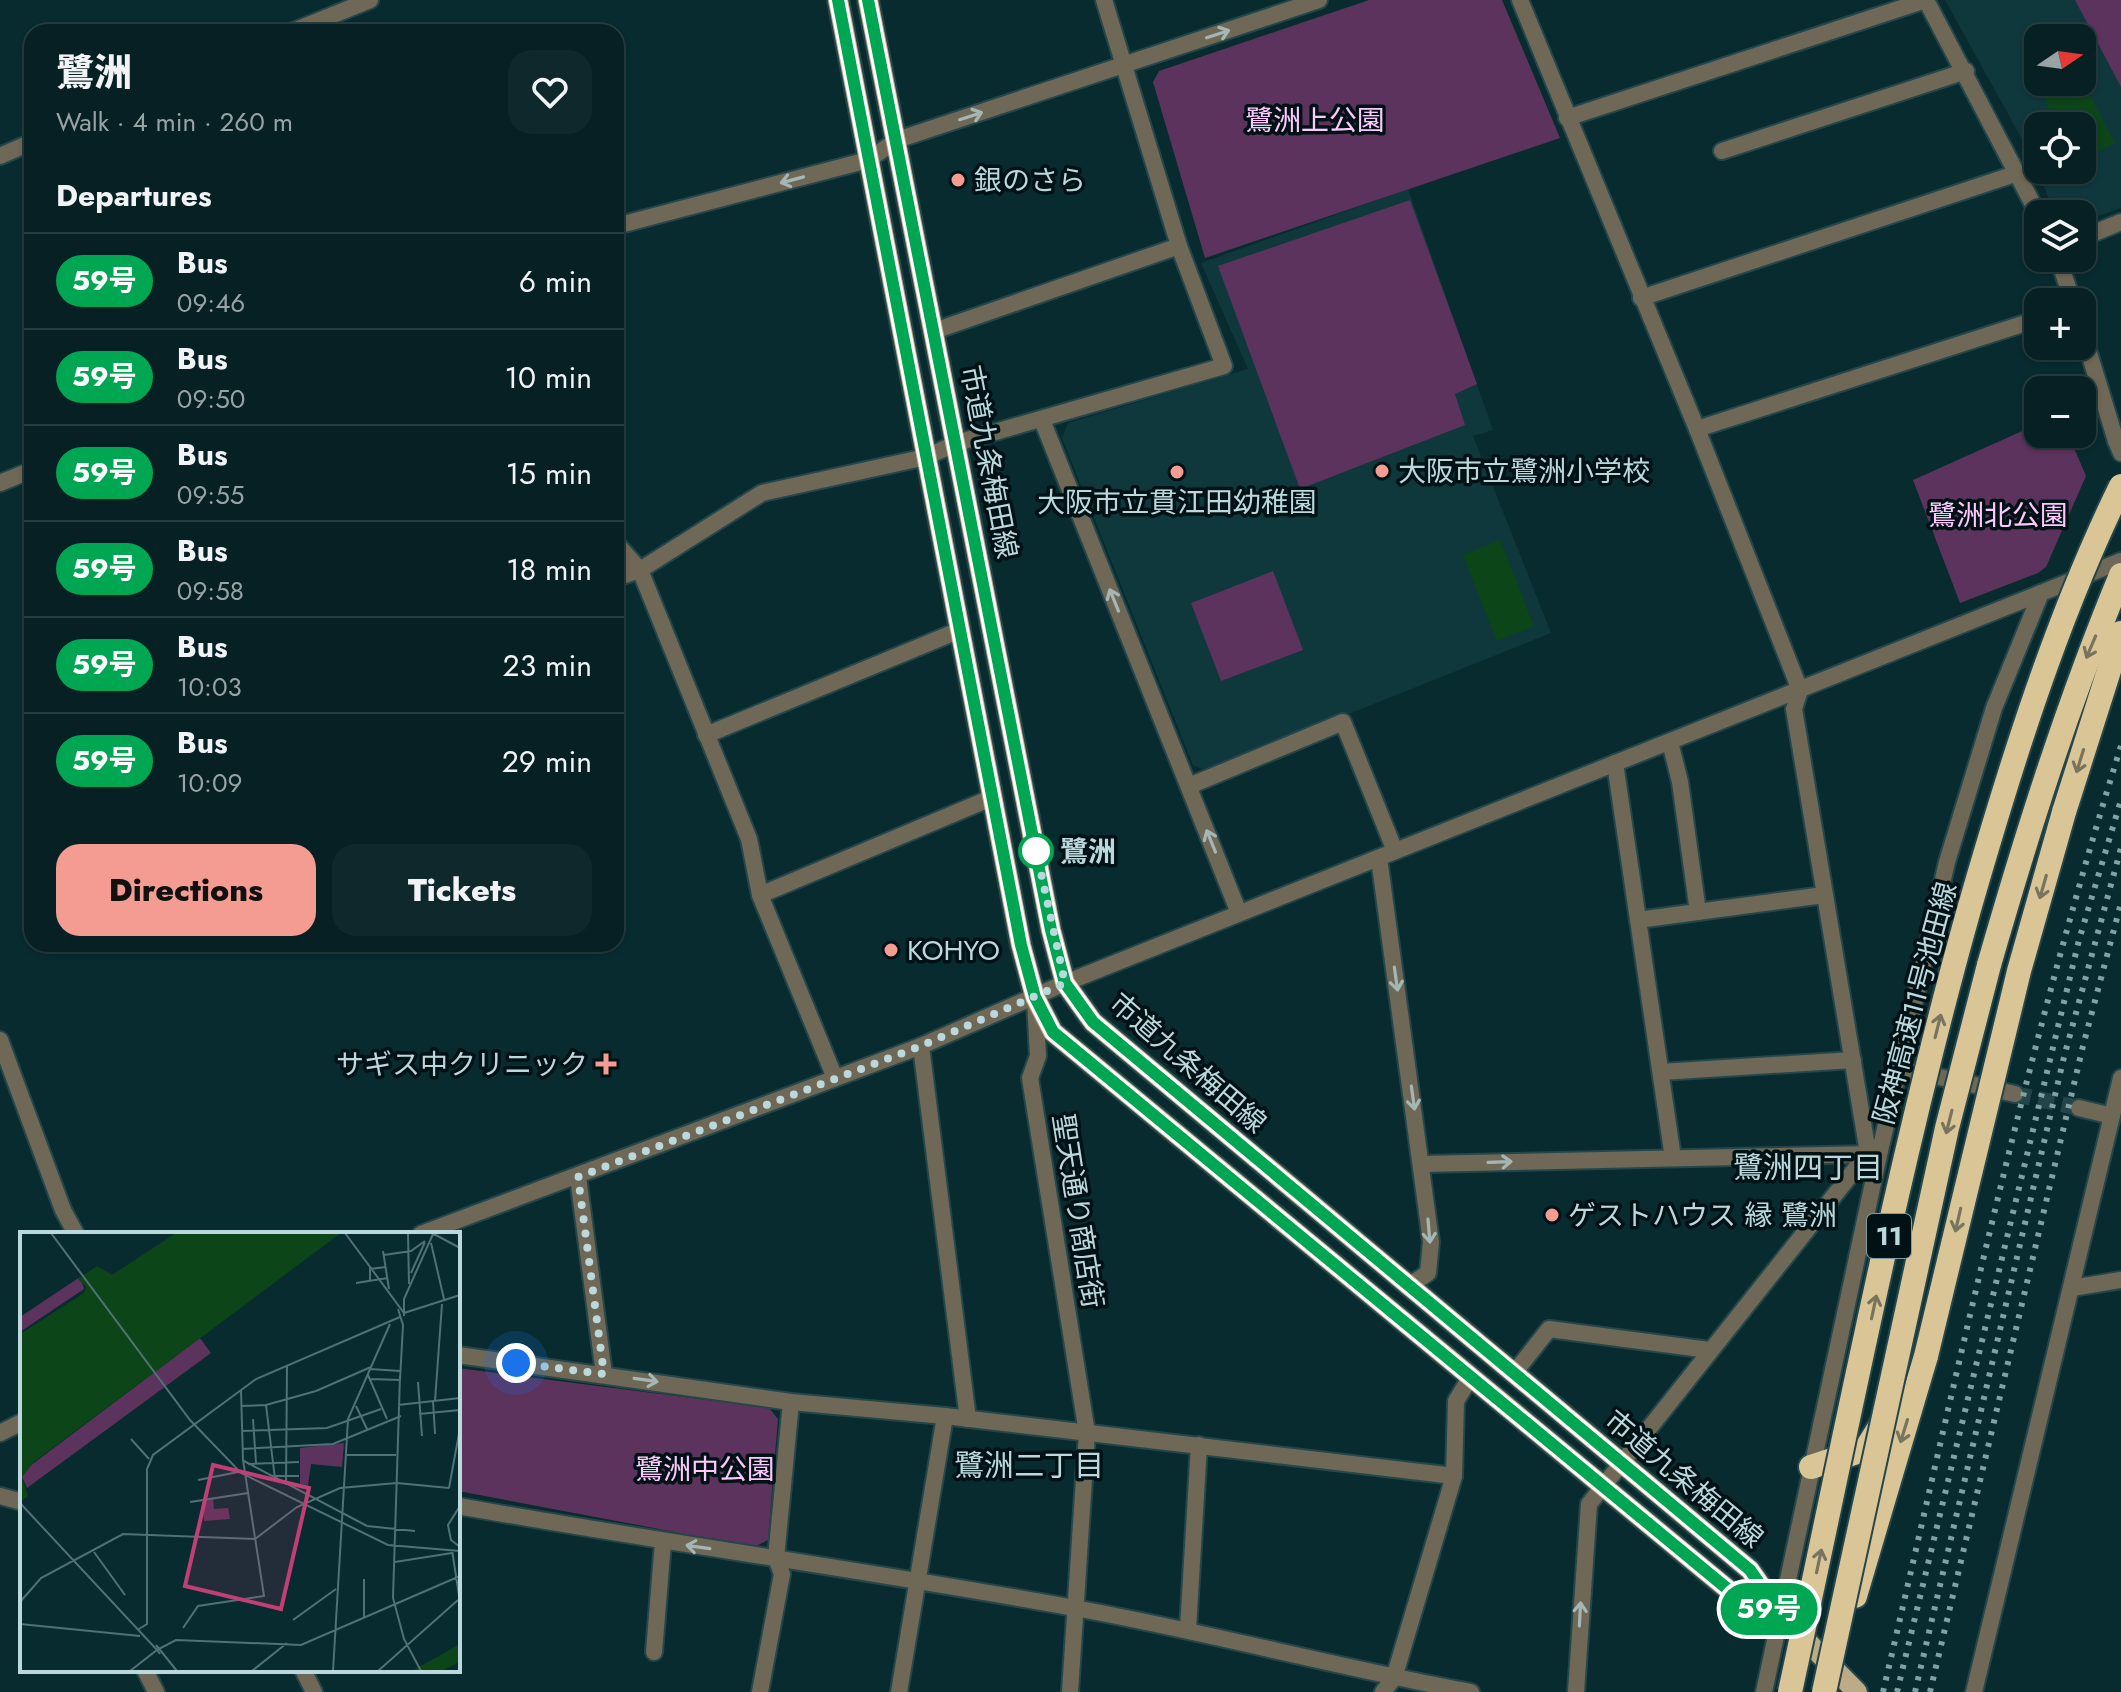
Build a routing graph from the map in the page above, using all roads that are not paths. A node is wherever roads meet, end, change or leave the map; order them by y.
1 (370, 0) edge
2 (838, 0) edge
3 (868, 0) edge
4 (1104, 0) edge
5 (1319, 0) edge
6 (1520, 0) edge
7 (1926, 0) edge
8 (322, 24) edge
9 (1123, 65) junction
10 (1966, 71) junction
11 (1567, 118) junction
12 (897, 140) junction
13 (24, 146) edge
14 (1722, 151) dead end
15 (0, 156) edge
16 (868, 160) junction
17 (2018, 173) junction
18 (2031, 200) edge
19 (2121, 222) edge
20 (624, 224) edge
21 (2096, 232) edge
22 (1179, 246) junction
23 (1641, 298) junction
24 (2024, 324) edge
25 (934, 331) junction
26 (2091, 360) edge
27 (1042, 420) junction
28 (1697, 429) junction
29 (957, 443) junction
30 (2119, 447) edge
31 (926, 457) junction
32 (24, 473) edge
33 (0, 483) edge
34 (2121, 486) edge
35 (624, 552) edge
36 (2121, 561) edge
37 (640, 570) junction
38 (624, 575) edge
39 (2121, 575) edge
40 (2041, 593) junction
41 (960, 630) junction
42 (2121, 633) edge
43 (1800, 690) junction
44 (706, 735) junction
45 (1670, 742) junction
46 (1615, 763) junction
47 (1189, 786) junction
48 (991, 798) junction
49 (1387, 854) junction
50 (760, 895) junction
51 (1824, 895) junction
52 (1698, 912) junction
53 (1239, 913) junction
54 (1638, 920) junction
55 (1065, 983) junction
56 (1035, 997) junction
57 (0, 1040) edge
58 (921, 1046) junction
59 (1853, 1060) junction
60 (1899, 1068) junction
61 (1661, 1072) junction
62 (835, 1078) junction
63 (2120, 1085) edge
64 (2015, 1094) tunnel mouth
65 (2079, 1108) tunnel mouth
66 (2112, 1116) junction
67 (1873, 1154) junction
68 (1673, 1158) junction
69 (1422, 1164) junction
70 (578, 1177) junction
71 (75, 1232) edge
72 (427, 1232) edge
73 (2121, 1280) edge
74 (1407, 1287) junction
75 (2072, 1288) junction
76 (1709, 1350) junction
77 (460, 1355) edge
78 (1926, 1356) junction
79 (1515, 1372) junction
80 (604, 1374) junction
81 (1470, 1378) junction
82 (791, 1402) junction
83 (945, 1416) junction
84 (968, 1419) junction
85 (20, 1423) edge
86 (0, 1433) edge
87 (1087, 1433) junction
88 (1199, 1445) junction
89 (1621, 1464) junction
90 (1811, 1467) junction
91 (1454, 1476) junction
92 (1603, 1486) junction
93 (0, 1496) edge
94 (20, 1501) edge
95 (460, 1506) edge
96 (663, 1542) junction
97 (776, 1558) junction
98 (920, 1583) junction
99 (1075, 1608) junction
100 (1782, 1616) junction
101 (1188, 1629) junction
102 (654, 1652) dead end
103 (1834, 1666) junction
104 (146, 1672) edge
105 (304, 1672) edge
106 (1394, 1678) junction
107 (156, 1692) edge
108 (314, 1692) edge
109 (760, 1692) edge
110 (899, 1692) edge
111 (1070, 1692) edge
112 (1383, 1692) edge
113 (1471, 1692) edge
114 (1576, 1692) edge
115 (1764, 1692) edge
116 (1790, 1692) edge
117 (1824, 1692) edge
118 (1857, 1692) edge
119 (1974, 1692) edge

1 - 8 street
2 - 16 main road, 市道九条梅田線
3 - 12 main road, 市道九条梅田線
4 - 9 street
9 -> 5 street
6 - 11 street
7 - 10 street
7 - 11 street
12 -> 9 street
9 - 22 street
10 - 14 street
10 - 17 street
11 - 23 street
12 - 16 street
12 - 25 main road, 市道九条梅田線
13 - 15 street
16 -> 20 street
16 - 31 main road, 市道九条梅田線
17 - 18 street
17 - 23 street
19 - 21 street
22 - 25 street
22 - 27 street
23 - 28 street
24 - 28 street
25 - 29 main road, 市道九条梅田線
26 - 30 street
27 - 29 street
47 -> 27 street
28 - 43 street
29 - 31 street
29 - 55 main road, 市道九条梅田線
31 - 37 street
31 - 41 main road, 市道九条梅田線
32 - 33 street
116 -> 34 highway, 阪神高速11号池田線 / 11, bridge
35 - 37 street
36 - 40 street
37 - 38 street
37 - 44 street
39 -> 117 highway, 11, bridge
40 - 43 street
40 - 60 street
41 - 44 street
41 - 48 main road, 市道九条梅田線
42 -> 78 highway, 11, bridge
43 - 45 street
43 - 51 street
44 - 50 street
45 - 46 street
45 - 52 street
46 - 49 street
46 - 54 street
47 - 49 street
53 -> 47 street
48 - 50 street
48 - 56 main road, 市道九条梅田線
49 - 53 street
49 -> 69 street
50 - 62 street
51 - 52 street
51 - 59 street
52 - 54 street
53 - 55 street
54 - 61 street
55 - 56 street
55 - 74 main road, 市道九条梅田線
56 - 58 street
56 - 81 main road, 市道九条梅田線
56 - 87 street, 聖天通り商店街
57 - 71 street
58 - 62 street
58 - 84 street
59 - 61 street
59 - 67 street
60 - 64 street
60 - 67 street
61 - 68 street
62 - 70 street
63 - 66 street
65 - 66 street
66 - 75 street
67 - 68 street
67 - 76 street
67 - 90 street
69 -> 68 street
69 -> 74 street
70 - 72 street
70 - 80 street
73 - 75 street
74 - 79 main road, 市道九条梅田線
75 - 119 street
76 - 79 street
76 - 89 street
77 - 80 street
78 - 90 highway
78 -> 103 highway, 11
79 - 89 main road, 市道九条梅田線
80 -> 82 street
81 - 91 street
81 - 92 main road, 市道九条梅田線
82 - 83 street
82 - 97 street
83 - 84 street
83 - 98 street
84 - 87 street
85 - 86 street
87 - 88 street
87 - 99 street, 聖天通り商店街
88 - 91 street
88 - 101 street
89 - 92 street
89 - 100 main road, 市道九条梅田線
90 - 100 street
91 - 106 street
92 - 100 main road, 市道九条梅田線
114 -> 92 street
93 - 94 street
95 - 96 street
97 -> 96 street
96 - 102 street
97 - 98 street
97 - 109 street
98 - 99 street
98 - 110 street
99 - 101 street
99 - 111 street, 聖天通り商店街
100 - 103 main road, 市道九条梅田線
100 - 115 street
101 - 106 street
103 - 118 main road, 市道九条梅田線
104 - 107 street
105 - 108 street
106 - 112 street
106 - 113 street

